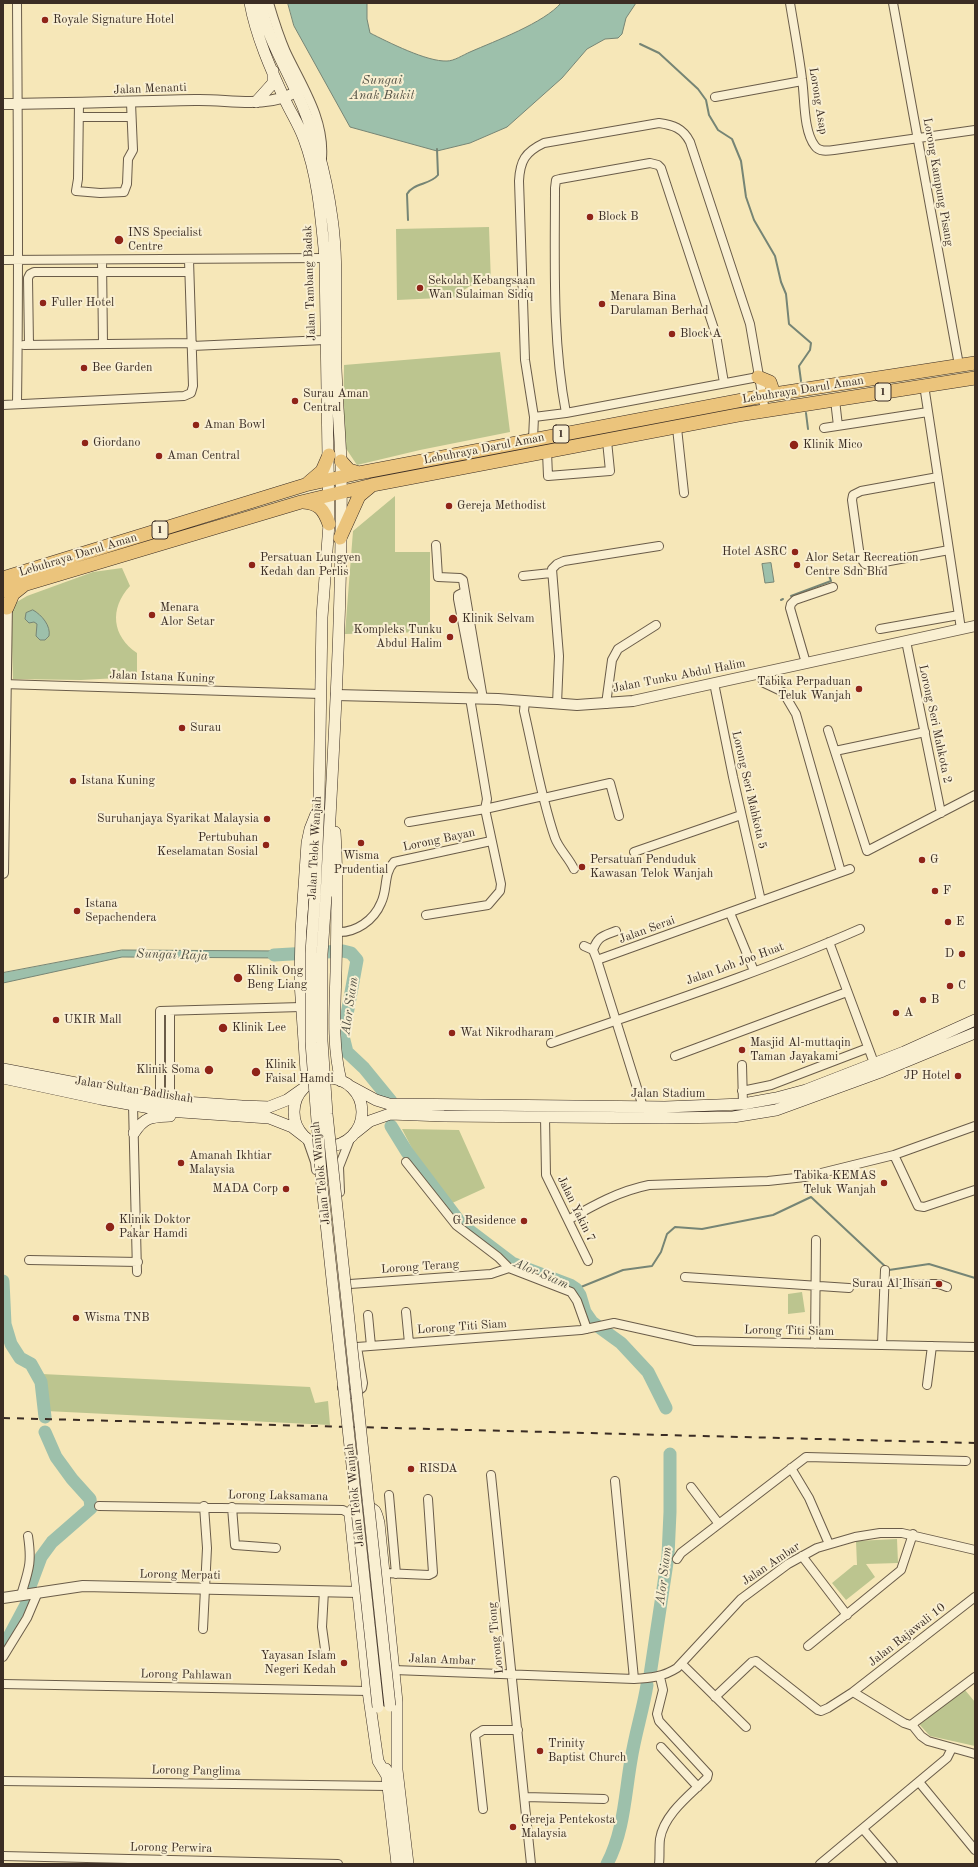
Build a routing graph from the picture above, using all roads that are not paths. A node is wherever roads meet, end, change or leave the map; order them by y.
1 (17, 3) edge
2 (250, 3) edge
3 (261, 3) edge
4 (269, 3) edge
5 (790, 3) edge
6 (893, 3) edge
7 (273, 71) junction
8 (802, 81) junction
9 (296, 92) junction
10 (715, 97) dead end
11 (284, 98) junction
12 (256, 102) junction
13 (79, 103) junction
14 (131, 103) junction
15 (3, 104) edge
16 (16, 104) junction
17 (132, 116) junction
18 (79, 117) junction
19 (975, 130) edge
20 (917, 138) junction
21 (322, 161) junction
22 (325, 258) junction
23 (3, 260) edge
24 (19, 260) junction
25 (102, 260) junction
26 (189, 260) junction
27 (102, 272) junction
28 (189, 272) junction
29 (325, 340) junction
30 (103, 344) junction
31 (29, 345) junction
32 (192, 345) junction
33 (18, 349) junction
34 (975, 363) edge
35 (959, 365) junction
36 (758, 377) junction
37 (975, 378) edge
38 (724, 384) junction
39 (924, 386) junction
40 (768, 395) junction
41 (834, 400) junction
42 (17, 403) junction
43 (3, 405) edge
44 (765, 411) junction
45 (928, 412) junction
46 (566, 413) junction
47 (534, 417) junction
48 (838, 426) junction
49 (677, 428) junction
50 (824, 428) dead end
51 (533, 439) junction
52 (607, 441) junction
53 (547, 452) junction
54 (335, 458) junction
55 (359, 473) junction
56 (938, 477) junction
57 (335, 478) junction
58 (372, 484) junction
59 (305, 485) junction
60 (684, 493) dead end
61 (335, 494) junction
62 (301, 502) junction
63 (329, 524) junction
64 (340, 538) junction
65 (436, 545) dead end
66 (659, 546) dead end
67 (949, 550) junction
68 (552, 573) junction
69 (523, 576) dead end
70 (26, 584) junction
71 (4, 585) edge
72 (833, 587) dead end
73 (7, 608) junction
74 (959, 615) junction
75 (656, 625) dead end
76 (975, 626) edge
77 (880, 629) dead end
78 (961, 629) junction
79 (906, 641) junction
80 (806, 663) junction
81 (759, 673) junction
82 (714, 683) junction
83 (5, 684) edge
84 (321, 694) junction
85 (336, 695) junction
86 (470, 698) junction
87 (483, 699) junction
88 (525, 701) junction
89 (557, 704) junction
90 (606, 704) junction
91 (828, 730) dead end
92 (925, 732) junction
93 (835, 751) junction
94 (4, 775) edge
95 (332, 783) junction
96 (975, 795) edge
97 (544, 797) junction
98 (319, 809) junction
99 (485, 809) junction
100 (941, 813) junction
101 (741, 815) junction
102 (619, 816) dead end
103 (409, 822) dead end
104 (491, 841) junction
105 (634, 852) dead end
106 (574, 869) dead end
107 (850, 869) dead end
108 (841, 872) junction
109 (3, 873) edge
110 (320, 895) junction
111 (761, 902) junction
112 (730, 913) junction
113 (426, 915) dead end
114 (860, 928) dead end
115 (616, 931) dead end
116 (337, 934) junction
117 (829, 942) junction
118 (584, 946) dead end
119 (593, 950) junction
120 (598, 960) junction
121 (754, 971) junction
122 (847, 992) junction
123 (301, 1007) junction
124 (170, 1011) junction
125 (617, 1020) junction
126 (975, 1020) edge
127 (975, 1033) edge
128 (550, 1043) dead end
129 (868, 1048) junction
130 (675, 1056) dead end
131 (874, 1063) junction
132 (742, 1065) dead end
133 (3, 1069) edge
134 (3, 1078) edge
135 (345, 1084) junction
136 (305, 1087) junction
137 (742, 1091) junction
138 (165, 1100) junction
139 (743, 1104) junction
140 (133, 1105) junction
141 (643, 1107) junction
142 (197, 1113) junction
143 (545, 1117) junction
144 (975, 1126) edge
145 (134, 1133) junction
146 (352, 1136) junction
147 (306, 1138) junction
148 (894, 1155) junction
149 (406, 1162) dead end
150 (975, 1190) edge
151 (568, 1220) junction
152 (816, 1240) dead end
153 (29, 1260) dead end
154 (588, 1261) dead end
155 (138, 1262) junction
156 (509, 1268) junction
157 (885, 1270) dead end
158 (137, 1272) dead end
159 (685, 1277) dead end
160 (350, 1284) junction
161 (884, 1284) junction
162 (815, 1286) junction
163 (948, 1287) dead end
164 (849, 1288) dead end
165 (406, 1312) dead end
166 (368, 1315) dead end
167 (590, 1328) junction
168 (409, 1343) junction
169 (815, 1344) junction
170 (882, 1345) junction
171 (371, 1346) junction
172 (932, 1346) junction
173 (357, 1347) junction
174 (975, 1347) edge
175 (927, 1385) dead end
176 (966, 1460) dead end
177 (791, 1468) junction
178 (492, 1476) dead end
179 (615, 1481) dead end
180 (691, 1487) dead end
181 (390, 1495) dead end
182 (428, 1499) dead end
183 (99, 1506) dead end
184 (204, 1506) junction
185 (232, 1508) junction
186 (350, 1514) junction
187 (719, 1524) junction
188 (913, 1534) junction
189 (28, 1536) dead end
190 (829, 1544) junction
191 (276, 1548) dead end
192 (975, 1550) edge
193 (802, 1556) junction
194 (676, 1559) dead end
195 (384, 1573) junction
196 (396, 1574) junction
197 (204, 1588) junction
198 (324, 1591) junction
199 (38, 1592) junction
200 (358, 1592) junction
201 (20, 1595) junction
202 (975, 1597) edge
203 (3, 1598) edge
204 (847, 1615) junction
205 (203, 1629) dead end
206 (808, 1646) dead end
207 (325, 1648) dead end
208 (3, 1657) edge
209 (682, 1664) junction
210 (394, 1670) junction
211 (512, 1675) junction
212 (660, 1677) junction
213 (975, 1677) edge
214 (634, 1679) junction
215 (3, 1684) edge
216 (368, 1691) junction
217 (853, 1692) junction
218 (715, 1697) junction
219 (911, 1724) junction
220 (746, 1727) dead end
221 (518, 1730) junction
222 (661, 1747) dead end
223 (952, 1748) junction
224 (975, 1754) edge
225 (391, 1779) junction
226 (3, 1781) edge
227 (919, 1782) junction
228 (698, 1787) junction
229 (525, 1798) junction
230 (604, 1799) dead end
231 (483, 1809) dead end
232 (863, 1829) junction
233 (975, 1850) edge
234 (3, 1856) edge
235 (338, 1864) edge
236 (397, 1864) edge
237 (408, 1864) edge
238 (531, 1864) edge
239 (659, 1864) edge
240 (820, 1864) edge
241 (893, 1864) edge

1 - 16 street
2 - 7 main road, Jalan Tambang Badak
3 - 9 main road, Jalan Tambang Badak
4 - 21 street
5 - 8 street, Lorong Asap
6 - 20 street, Lorong Kampung Pisang
7 - 11 main road, Jalan Tambang Badak
7 - 12 main road
8 - 10 street
8 - 20 street, Lorong Asap
9 - 11 street, Jalan Menanti
9 - 21 main road, Jalan Tambang Badak
11 - 12 street, Jalan Menanti
11 - 22 main road, Jalan Tambang Badak
12 - 14 street, Jalan Menanti
13 - 14 street, Jalan Menanti
13 - 16 street, Jalan Menanti
13 - 18 street
14 - 17 street
15 - 16 street, Jalan Menanti
16 - 24 street
17 - 18 street
17 - 18 street
19 - 20 street
20 - 35 street, Lorong Kampung Pisang
21 - 54 main road, Jalan Tambang Badak
22 - 26 street
22 - 29 main road, Jalan Tambang Badak
23 - 24 street
24 - 25 street
24 - 33 street
25 - 26 street
25 - 27 street
26 - 28 street
27 - 28 street
27 - 30 street
27 - 31 street
28 - 32 street
29 - 32 street
29 - 54 main road, Jalan Tambang Badak
30 - 31 street
30 - 32 street
31 - 33 street
32 - 42 street
33 - 42 street
34 - 35 main road, Lebuhraya Darul Aman / 1
35 - 40 main road, Lebuhraya Darul Aman / 1
36 - 38 street
36 - 40 main road
36 - 47 street
37 - 39 main road, Lebuhraya Darul Aman / 1
38 - 46 street
38 - 46 street
39 - 41 main road, Lebuhraya Darul Aman / 1
39 - 45 street
40 - 44 street
40 - 51 main road, Lebuhraya Darul Aman / 1
41 - 44 main road, Lebuhraya Darul Aman / 1
41 - 48 street
42 - 43 street
44 - 49 main road, Lebuhraya Darul Aman / 1
45 - 48 street
45 - 56 street
46 - 47 street
47 - 51 street
48 - 50 street
49 - 52 main road, Lebuhraya Darul Aman / 1
49 - 60 street
51 - 55 main road, Lebuhraya Darul Aman / 1
52 - 53 main road, Lebuhraya Darul Aman / 1
52 - 53 street
53 - 58 main road, Lebuhraya Darul Aman / 1
54 - 55 main road
54 - 57 main road, Jalan Tambang Badak
54 - 59 main road
55 - 57 main road, Lebuhraya Darul Aman / 1
56 - 67 street
56 - 67 street
57 - 59 main road, Lebuhraya Darul Aman / 1
57 - 61 main road, Jalan Telok Wanjah
58 - 61 main road, Lebuhraya Darul Aman / 1
58 - 64 main road
59 - 71 main road, Lebuhraya Darul Aman / 1
61 - 62 main road, Lebuhraya Darul Aman / 1
61 - 63 main road, Jalan Telok Wanjah
61 - 64 main road, Jalan Telok Wanjah
62 - 63 main road
62 - 70 main road, Lebuhraya Darul Aman / 1
63 - 84 main road, Jalan Telok Wanjah
64 - 85 main road, Jalan Telok Wanjah
65 - 87 street
66 - 68 street
67 - 74 street
68 - 69 street
68 - 89 street
70 - 71 main road, Lebuhraya Darul Aman / 1
70 - 73 main road
71 - 73 street
72 - 80 street
73 - 83 street
74 - 77 street
74 - 78 street
75 - 90 street
76 - 78 street, Jalan Tunku Abdul Halim
78 - 79 street, Jalan Tunku Abdul Halim
79 - 80 street, Jalan Tunku Abdul Halim
79 - 92 street, Lorong Seri Mahkota 2
80 - 81 street, Jalan Tunku Abdul Halim
81 - 82 street, Jalan Tunku Abdul Halim
81 - 108 street
82 - 90 street, Jalan Tunku Abdul Halim
82 - 101 street, Lorong Seri Mahkota 5
83 - 84 street, Jalan Istana Kuning
83 - 94 street
84 - 98 main road, Jalan Telok Wanjah
85 - 86 street, Jalan Tunku Abdul Halim
85 - 95 main road, Jalan Telok Wanjah
86 - 87 street, Jalan Tunku Abdul Halim
86 - 99 street, Lorong Bayan
87 - 88 street, Jalan Tunku Abdul Halim
88 - 89 street, Jalan Tunku Abdul Halim
88 - 97 street
89 - 90 street, Jalan Tunku Abdul Halim
91 - 93 street
92 - 93 street
92 - 100 street, Lorong Seri Mahkota 2
93 - 100 street
94 - 109 street
95 - 110 main road, Jalan Telok Wanjah
95 - 116 main road
96 - 100 street
97 - 99 street
97 - 102 street
97 - 106 street
98 - 110 main road, Jalan Telok Wanjah
98 - 123 main road
99 - 103 street
99 - 104 street, Lorong Bayan
101 - 105 street
101 - 111 street, Lorong Seri Mahkota 5
104 - 113 street
104 - 116 street, Lorong Bayan
107 - 108 street, Jalan Serai
108 - 111 street, Jalan Serai
110 - 225 main road, Jalan Telok Wanjah, bridge
110 - 225 main road, Jalan Telok Wanjah, bridge
111 - 112 street, Jalan Serai
112 - 120 street, Jalan Serai
112 - 121 street
114 - 117 street, Jalan Loh Joo Huat
115 - 119 street
116 - 135 main road
117 - 121 street, Jalan Loh Joo Huat
117 - 122 street
118 - 119 street
119 - 120 street
120 - 125 street
121 - 125 street, Jalan Loh Joo Huat
122 - 129 street
122 - 130 street
123 - 124 street
123 - 136 main road
124 - 138 street
124 - 138 street
125 - 128 street, Jalan Loh Joo Huat
125 - 141 street
126 - 131 main road, Jalan Stadium
127 - 143 main road, Jalan Stadium
129 - 131 street
129 - 137 street
131 - 139 main road, Jalan Stadium
132 - 137 street
133 - 138 main road, Jalan Sultan Badlishah
134 - 140 main road, Jalan Sultan Badlishah
135 - 136 main road
135 - 141 main road, Jalan Stadium
135 - 146 main road
136 - 138 main road, Jalan Sultan Badlishah
136 - 147 main road
137 - 139 street
139 - 141 main road, Jalan Stadium
140 - 142 main road, Jalan Sultan Badlishah
140 - 145 street
142 - 145 main road
142 - 147 main road, Jalan Sultan Badlishah
143 - 146 main road, Jalan Stadium
143 - 151 street, Jalan Yakin 7
144 - 148 street
145 - 155 street
146 - 147 main road
146 - 160 street
147 - 173 street
148 - 150 street
148 - 151 street
149 - 156 street
151 - 154 street, Jalan Yakin 7
152 - 162 street
153 - 155 street
155 - 158 street
156 - 160 street, Lorong Terang
156 - 167 street
157 - 161 street
159 - 162 street
160 - 173 street
161 - 163 street
161 - 170 street
162 - 164 street
162 - 169 street
165 - 168 street
166 - 171 street
167 - 168 street, Lorong Titi Siam
167 - 169 street, Lorong Titi Siam
168 - 171 street, Lorong Titi Siam
169 - 170 street, Lorong Titi Siam
170 - 172 street, Lorong Titi Siam
171 - 173 street, Lorong Titi Siam
172 - 174 street, Lorong Titi Siam
172 - 175 street
176 - 177 street
177 - 187 street
177 - 190 street
178 - 211 street, Lorong Tiong
179 - 214 street
180 - 187 street
181 - 196 street
182 - 196 street
183 - 184 street, Lorong Laksamana
184 - 185 street, Lorong Laksamana
184 - 197 street
185 - 186 street, Lorong Laksamana
185 - 191 street
186 - 195 main road
186 - 200 main road
187 - 194 street
188 - 190 street, Jalan Ambar
188 - 192 street, Jalan Ambar
188 - 204 street
189 - 201 street
190 - 193 street, Jalan Ambar
193 - 204 street
193 - 209 street, Jalan Ambar
195 - 196 street
195 - 210 main road
197 - 198 street, Lorong Merpati
197 - 199 street, Lorong Merpati
197 - 205 street
198 - 200 street, Lorong Merpati
198 - 207 street
199 - 201 street, Lorong Merpati
199 - 208 street
200 - 216 main road
201 - 203 street, Lorong Merpati
202 - 217 street, Jalan Rajawali 10
204 - 206 street
209 - 212 street, Jalan Ambar
209 - 218 street
210 - 211 street, Jalan Ambar
210 - 225 main road
211 - 214 street, Jalan Ambar
211 - 221 street, Lorong Tiong
212 - 214 street, Jalan Ambar
212 - 228 street
213 - 219 street
215 - 216 street, Lorong Pahlawan
216 - 225 main road
217 - 218 street, Jalan Rajawali 10
217 - 219 street
218 - 220 street
219 - 223 street
221 - 229 street, Lorong Tiong
221 - 231 street
222 - 228 street
223 - 224 street
223 - 227 street
225 - 226 street, Lorong Panglima
225 - 236 main road, Jalan Telok Wanjah
225 - 237 main road, Jalan Telok Wanjah
227 - 232 street
227 - 233 street
228 - 239 street
229 - 230 street
229 - 238 street, Lorong Tiong
232 - 240 street
232 - 241 street
234 - 235 street, Lorong Perwira

